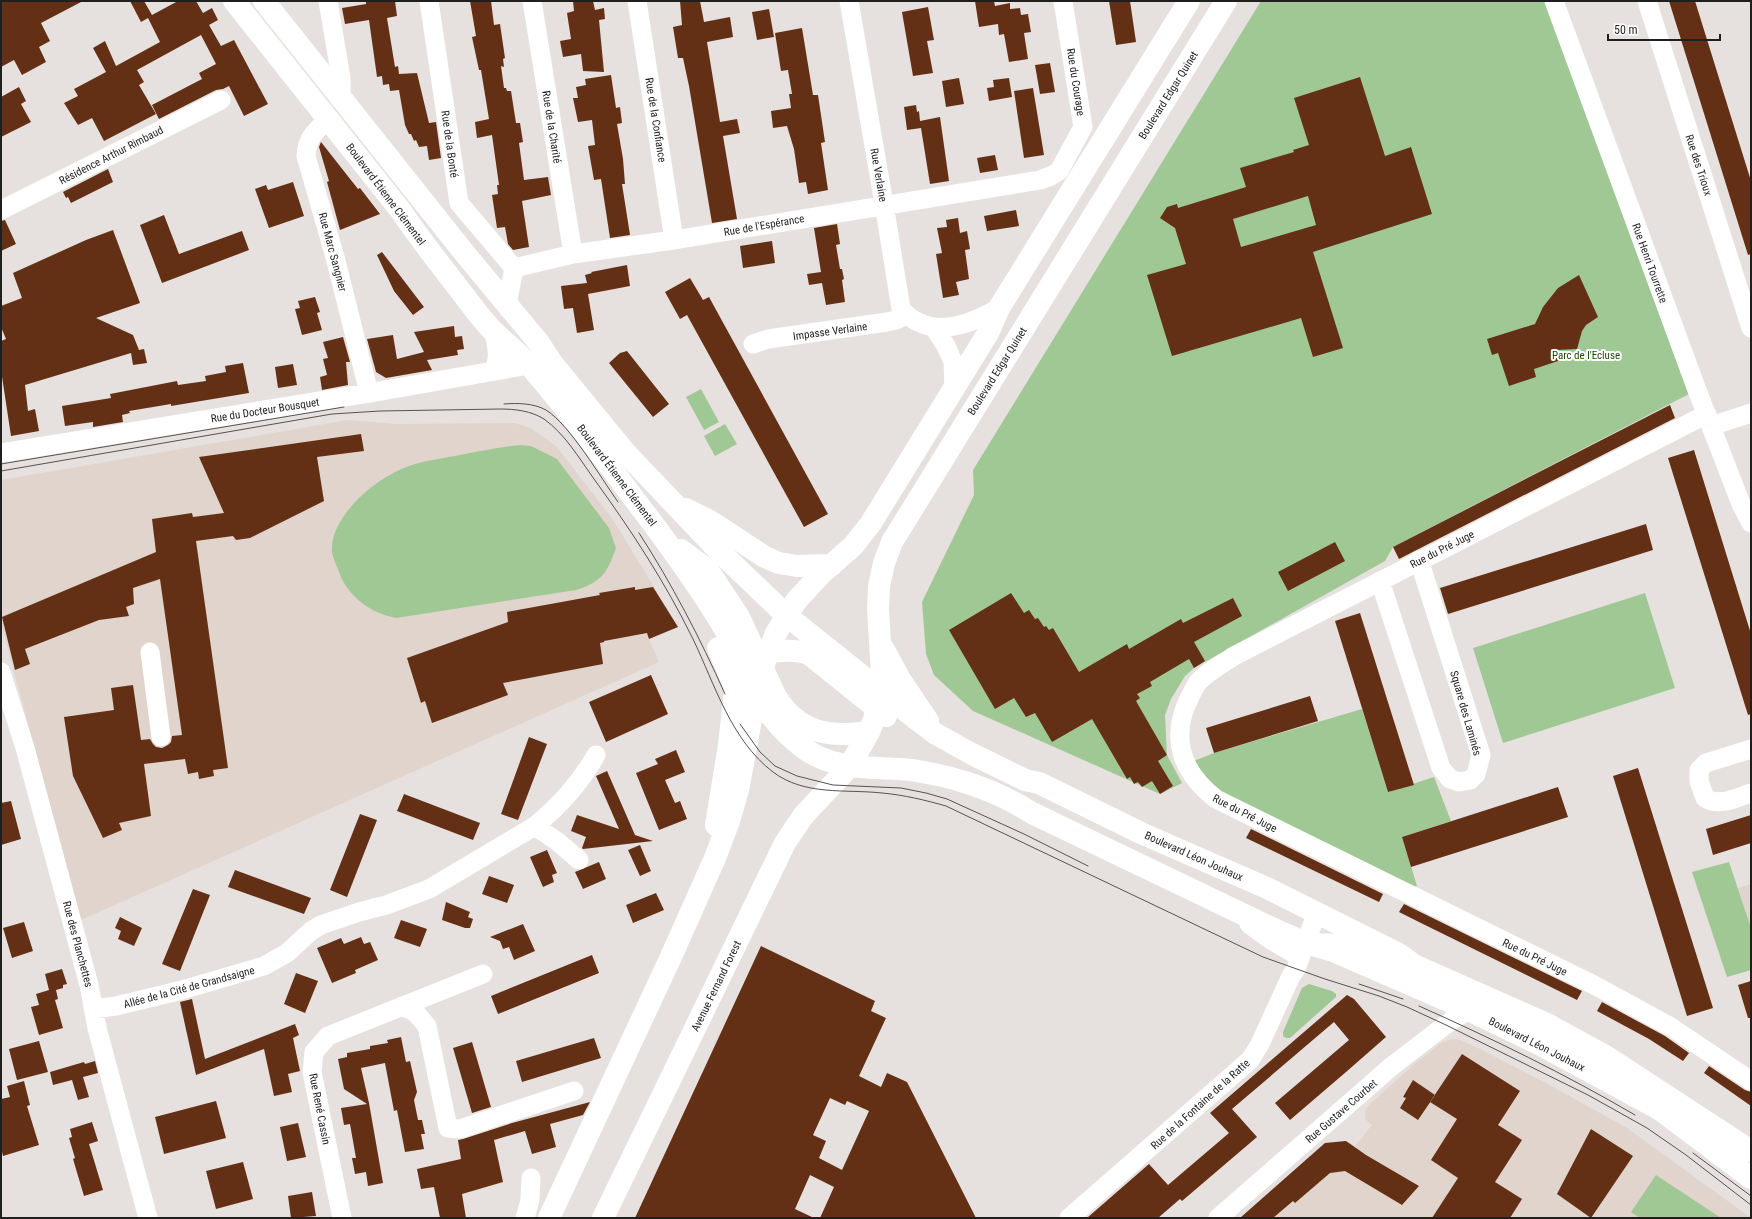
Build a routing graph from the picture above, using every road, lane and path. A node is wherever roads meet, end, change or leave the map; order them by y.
1 (234, 1) edge
2 (264, 1) edge
3 (328, 1) edge
4 (429, 1) edge
5 (532, 1) edge
6 (638, 1) edge
7 (849, 1) edge
8 (1063, 1) edge
9 (1189, 1) edge
10 (1226, 1) edge
11 (1554, 1) edge
12 (1647, 1) edge
13 (341, 97) junction
14 (221, 100) dead end
15 (328, 119) junction
16 (1051, 176) joint
17 (884, 204) junction
18 (1, 210) edge
19 (674, 240) junction
20 (573, 254) junction
21 (514, 268) junction
22 (507, 305) junction
23 (999, 308) junction
24 (906, 315) junction
25 (1751, 328) edge
26 (935, 329) junction
27 (494, 332) junction
28 (753, 344) dead end
29 (552, 363) junction
30 (528, 364) junction
31 (493, 370) junction
32 (954, 391) junction
33 (369, 393) junction
34 (1751, 413) edge
35 (1709, 420) junction
36 (1, 453) edge
37 (672, 502) junction
38 (1751, 523) edge
39 (660, 533) junction
40 (1419, 560) junction
41 (832, 564) junction
42 (1380, 581) junction
43 (701, 590) junction
44 (786, 615) junction
45 (881, 643) junction
46 (150, 652) dead end
47 (765, 659) junction
48 (1, 672) edge
49 (756, 693) junction
50 (878, 700) junction
51 (869, 732) junction
52 (936, 734) junction
53 (161, 737) dead end
54 (1751, 749) edge
55 (972, 754) junction
56 (596, 755) dead end
57 (849, 767) junction
58 (1751, 793) edge
59 (535, 826) junction
60 (715, 858) junction
61 (579, 860) dead end
62 (1317, 912) junction
63 (1303, 950) junction
64 (1414, 965) junction
65 (483, 974) dead end
66 (402, 1006) junction
67 (93, 1009) junction
68 (1469, 1010) junction
69 (1751, 1081) edge
70 (574, 1091) dead end
71 (1751, 1151) edge
72 (531, 1178) dead end
73 (1751, 1178) edge
74 (148, 1218) edge
75 (342, 1218) edge
76 (525, 1218) edge
77 (549, 1218) edge
78 (603, 1218) edge
79 (1069, 1218) edge
80 (1218, 1218) edge

1 - 15 main road, Boulevard Étienne Clémentel
2 - 13 main road, Boulevard Étienne Clémentel
3 - 13 street
4 - 21 street, Rue de la Bonté
5 - 20 street, Rue de la Charité
6 - 19 street, Rue de la Confiance
7 - 17 street, Rue Verlaine
8 - 16 street, Rue du Courage
9 - 23 main road
10 - 45 main road, Boulevard Edgar Quinet
11 - 35 street, Rue Henri Tourrette
12 - 25 street, Rue des Trioux
13 - 22 main road, Boulevard Étienne Clémentel
14 - 18 street, Résidence Arthur Rimbaud
15 - 27 main road, Boulevard Étienne Clémentel
15 - 33 street, Rue Marc Sangnier
16 - 17 street, Rue de l'Espérance
17 - 19 street, Rue de l'Espérance
17 - 24 street, Rue Verlaine
19 - 20 street, Rue de l'Espérance
20 - 21 street, Rue de l'Espérance
21 - 22 street
22 - 29 main road, Boulevard Étienne Clémentel
23 - 26 street
23 - 32 main road
24 - 26 street
24 - 28 street, Impasse Verlaine
26 - 32 street
27 - 30 main road, Boulevard Étienne Clémentel
27 - 31 street
29 - 30 street
29 - 37 main road, Boulevard Étienne Clémentel
30 - 31 street, Rue du Docteur Bousquet
30 - 39 main road, Boulevard Étienne Clémentel
31 - 33 street, Rue du Docteur Bousquet
32 - 41 main road
33 - 36 street, Rue du Docteur Bousquet
34 - 35 street
35 - 38 street, Rue Henri Tourrette
35 - 40 street, Rue du Pré Juge
37 - 41 main road
37 - 44 main road, Boulevard Étienne Clémentel
39 - 43 main road, Boulevard Étienne Clémentel
39 - 47 main road
40 - 42 street, Rue du Pré Juge
40 - 42 street, Square des Laminés
41 - 44 main road
42 - 69 street, Rue du Pré Juge
43 - 49 main road, Boulevard Étienne Clémentel
43 - 60 main road
44 - 47 main road
44 - 50 main road, Boulevard Étienne Clémentel
45 - 50 main road, Boulevard Edgar Quinet
45 - 52 main road
46 - 53 street
47 - 49 main road
47 - 50 main road
47 - 51 main road
48 - 67 street, Rue des Planchettes
49 - 57 main road, Boulevard Étienne Clémentel
49 - 60 main road
50 - 51 main road, Boulevard Edgar Quinet
50 - 52 main road
50 - 55 main road
51 - 57 main road, Boulevard Edgar Quinet
52 - 55 main road
54 - 58 street
55 - 62 main road, Boulevard Léon Jouhaux
56 - 59 street, Allée de la Cité de Grandsaigne
57 - 63 main road, Boulevard Léon Jouhaux
57 - 78 main road, Avenue Fernand Forest
59 - 61 street
59 - 67 street, Allée de la Cité de Grandsaigne
60 - 77 main road
62 - 63 street, Rue de la Fontaine de la Ratte
62 - 64 main road, Boulevard Léon Jouhaux
63 - 64 street, Boulevard Léon Jouhaux
63 - 68 main road, Boulevard Léon Jouhaux
63 - 79 street, Rue de la Fontaine de la Ratte
64 - 71 main road, Boulevard Léon Jouhaux
65 - 66 street, Rue René Cassin
66 - 70 street
66 - 75 street, Rue René Cassin
67 - 74 street, Rue des Planchettes
68 - 73 main road, Boulevard Léon Jouhaux
68 - 80 street, Rue Gustave Courbet
72 - 76 street

